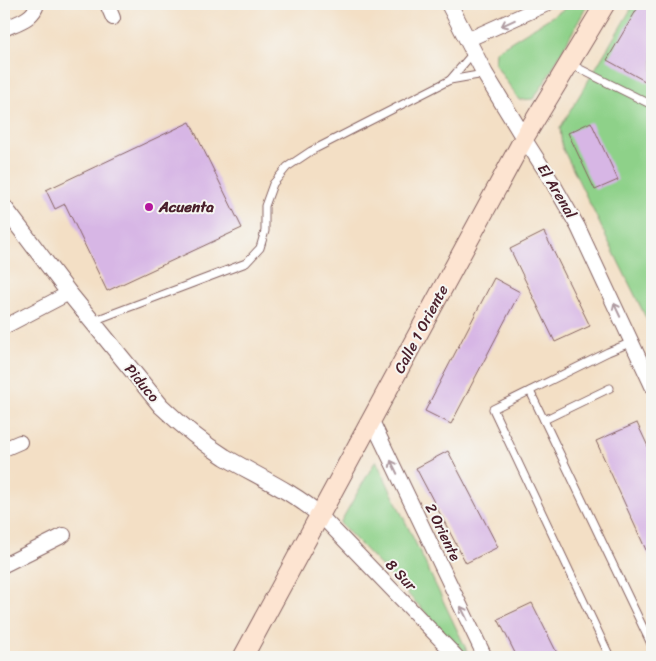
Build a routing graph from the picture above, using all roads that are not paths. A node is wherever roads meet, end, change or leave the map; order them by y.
1 (107, 4) edge
2 (449, 4) edge
3 (547, 4) edge
4 (605, 4) edge
5 (37, 6) edge
6 (113, 18) dead end
7 (4, 30) edge
8 (471, 46) junction
9 (570, 64) junction
10 (484, 74) junction
11 (450, 80) junction
12 (652, 104) edge
13 (524, 138) junction
14 (4, 207) edge
15 (69, 293) junction
16 (91, 321) junction
17 (4, 327) edge
18 (632, 342) junction
19 (652, 386) edge
20 (610, 388) dead end
21 (530, 391) junction
22 (544, 420) junction
23 (372, 421) junction
24 (20, 442) dead end
25 (4, 449) edge
26 (321, 516) junction
27 (64, 535) dead end
28 (4, 565) edge
29 (652, 646) edge
30 (243, 657) edge
31 (457, 657) edge
32 (485, 657) edge
33 (610, 657) edge

1 - 6 street
2 - 8 street, El Arenal
3 -> 8 street
4 - 9 main road, Calle 1 Oriente
5 - 7 street
8 - 10 street, El Arenal
8 - 11 lane
9 - 12 lane
9 - 13 main road, Calle 1 Oriente
10 - 11 lane
10 - 13 street, El Arenal
11 - 16 lane
18 -> 13 street, El Arenal
13 - 23 main road, Calle 1 Oriente
14 - 15 street, Piduco
15 - 16 street, Piduco
15 - 17 street
16 - 26 street, Piduco
18 - 19 street, El Arenal
18 - 21 lane
20 - 22 lane
21 - 22 lane
21 - 33 lane
22 - 29 lane
23 - 26 main road, Calle 1 Oriente
32 -> 23 street, 2 Oriente
24 - 25 street
26 - 30 main road, Calle 1 Oriente
26 - 31 street, 8 Sur
27 - 28 street

